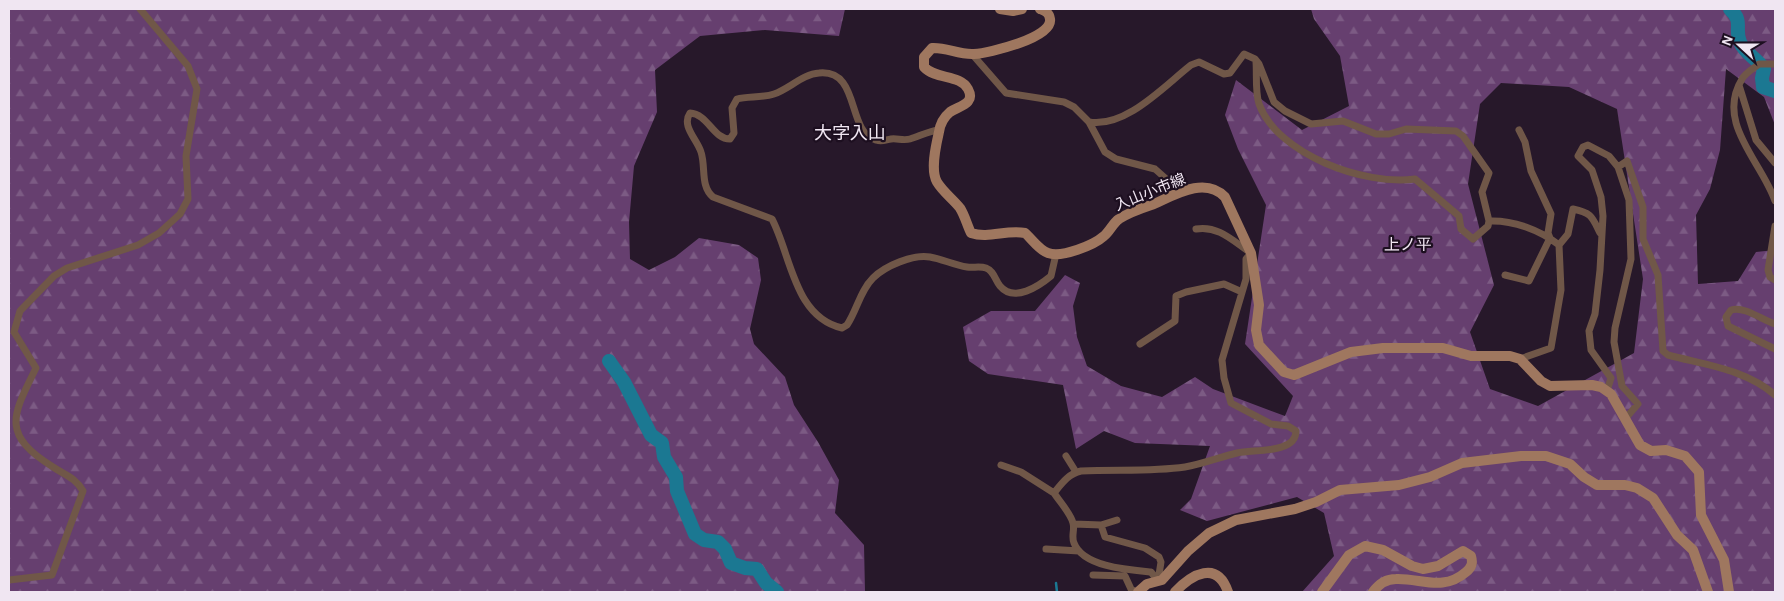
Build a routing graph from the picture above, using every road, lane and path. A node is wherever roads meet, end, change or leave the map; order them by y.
1 (140, 9) edge
2 (1000, 9) edge
3 (1022, 9) edge
4 (1040, 9) edge
5 (972, 54) junction
6 (1255, 59) junction
7 (1775, 64) edge
8 (1739, 85) junction
9 (1089, 122) junction
10 (939, 130) junction
11 (1518, 130) dead end
12 (1775, 163) edge
13 (1618, 167) junction
14 (1181, 192) junction
15 (1775, 201) edge
16 (1489, 221) junction
17 (1775, 226) edge
18 (1196, 229) dead end
19 (1602, 235) junction
20 (1550, 238) junction
21 (1559, 245) junction
22 (1251, 253) junction
23 (1056, 254) junction
24 (1505, 275) dead end
25 (1775, 280) edge
26 (1242, 292) junction
27 (1775, 324) edge
28 (1140, 344) dead end
29 (1775, 349) edge
30 (1520, 359) junction
31 (1607, 391) junction
32 (1775, 395) edge
33 (1626, 419) junction
34 (1066, 456) dead end
35 (1001, 465) dead end
36 (1076, 472) junction
37 (1054, 493) junction
38 (1117, 520) dead end
39 (1074, 524) junction
40 (1101, 525) junction
41 (1046, 549) dead end
42 (1078, 551) junction
43 (1093, 576) dead end
44 (9, 580) edge
45 (1158, 581) junction
46 (1137, 592) edge
47 (1175, 592) edge
48 (1228, 592) edge
49 (1322, 592) edge
50 (1373, 592) edge
51 (1708, 592) edge
52 (1729, 592) edge

1 - 44 street
2 - 3 main road
4 - 5 main road
5 - 9 street
5 - 10 main road
6 - 9 street
6 - 16 street
6 - 16 street
7 - 8 street
8 - 12 street
8 - 15 street
9 - 14 street
10 - 23 main road
10 - 23 street
11 - 20 street
13 - 19 street
13 - 32 street
13 - 33 street
14 - 22 main road, 入山小市線
14 - 23 main road, 入山小市線
16 - 20 street
17 - 25 street
18 - 22 street
19 - 21 street
19 - 31 street
20 - 21 street
20 - 24 street
21 - 30 street
22 - 26 street
22 - 30 main road, 入山小市線
26 - 28 street
26 - 36 street
27 - 29 street
30 - 31 main road
31 - 33 main road
33 - 52 main road
34 - 36 street
35 - 37 street
36 - 37 street
37 - 39 street
38 - 40 street
39 - 40 street
39 - 42 street
40 - 45 street
41 - 42 street
42 - 45 street
43 - 46 street
45 - 46 main road
45 - 51 main road
47 - 48 main road
49 - 50 main road

